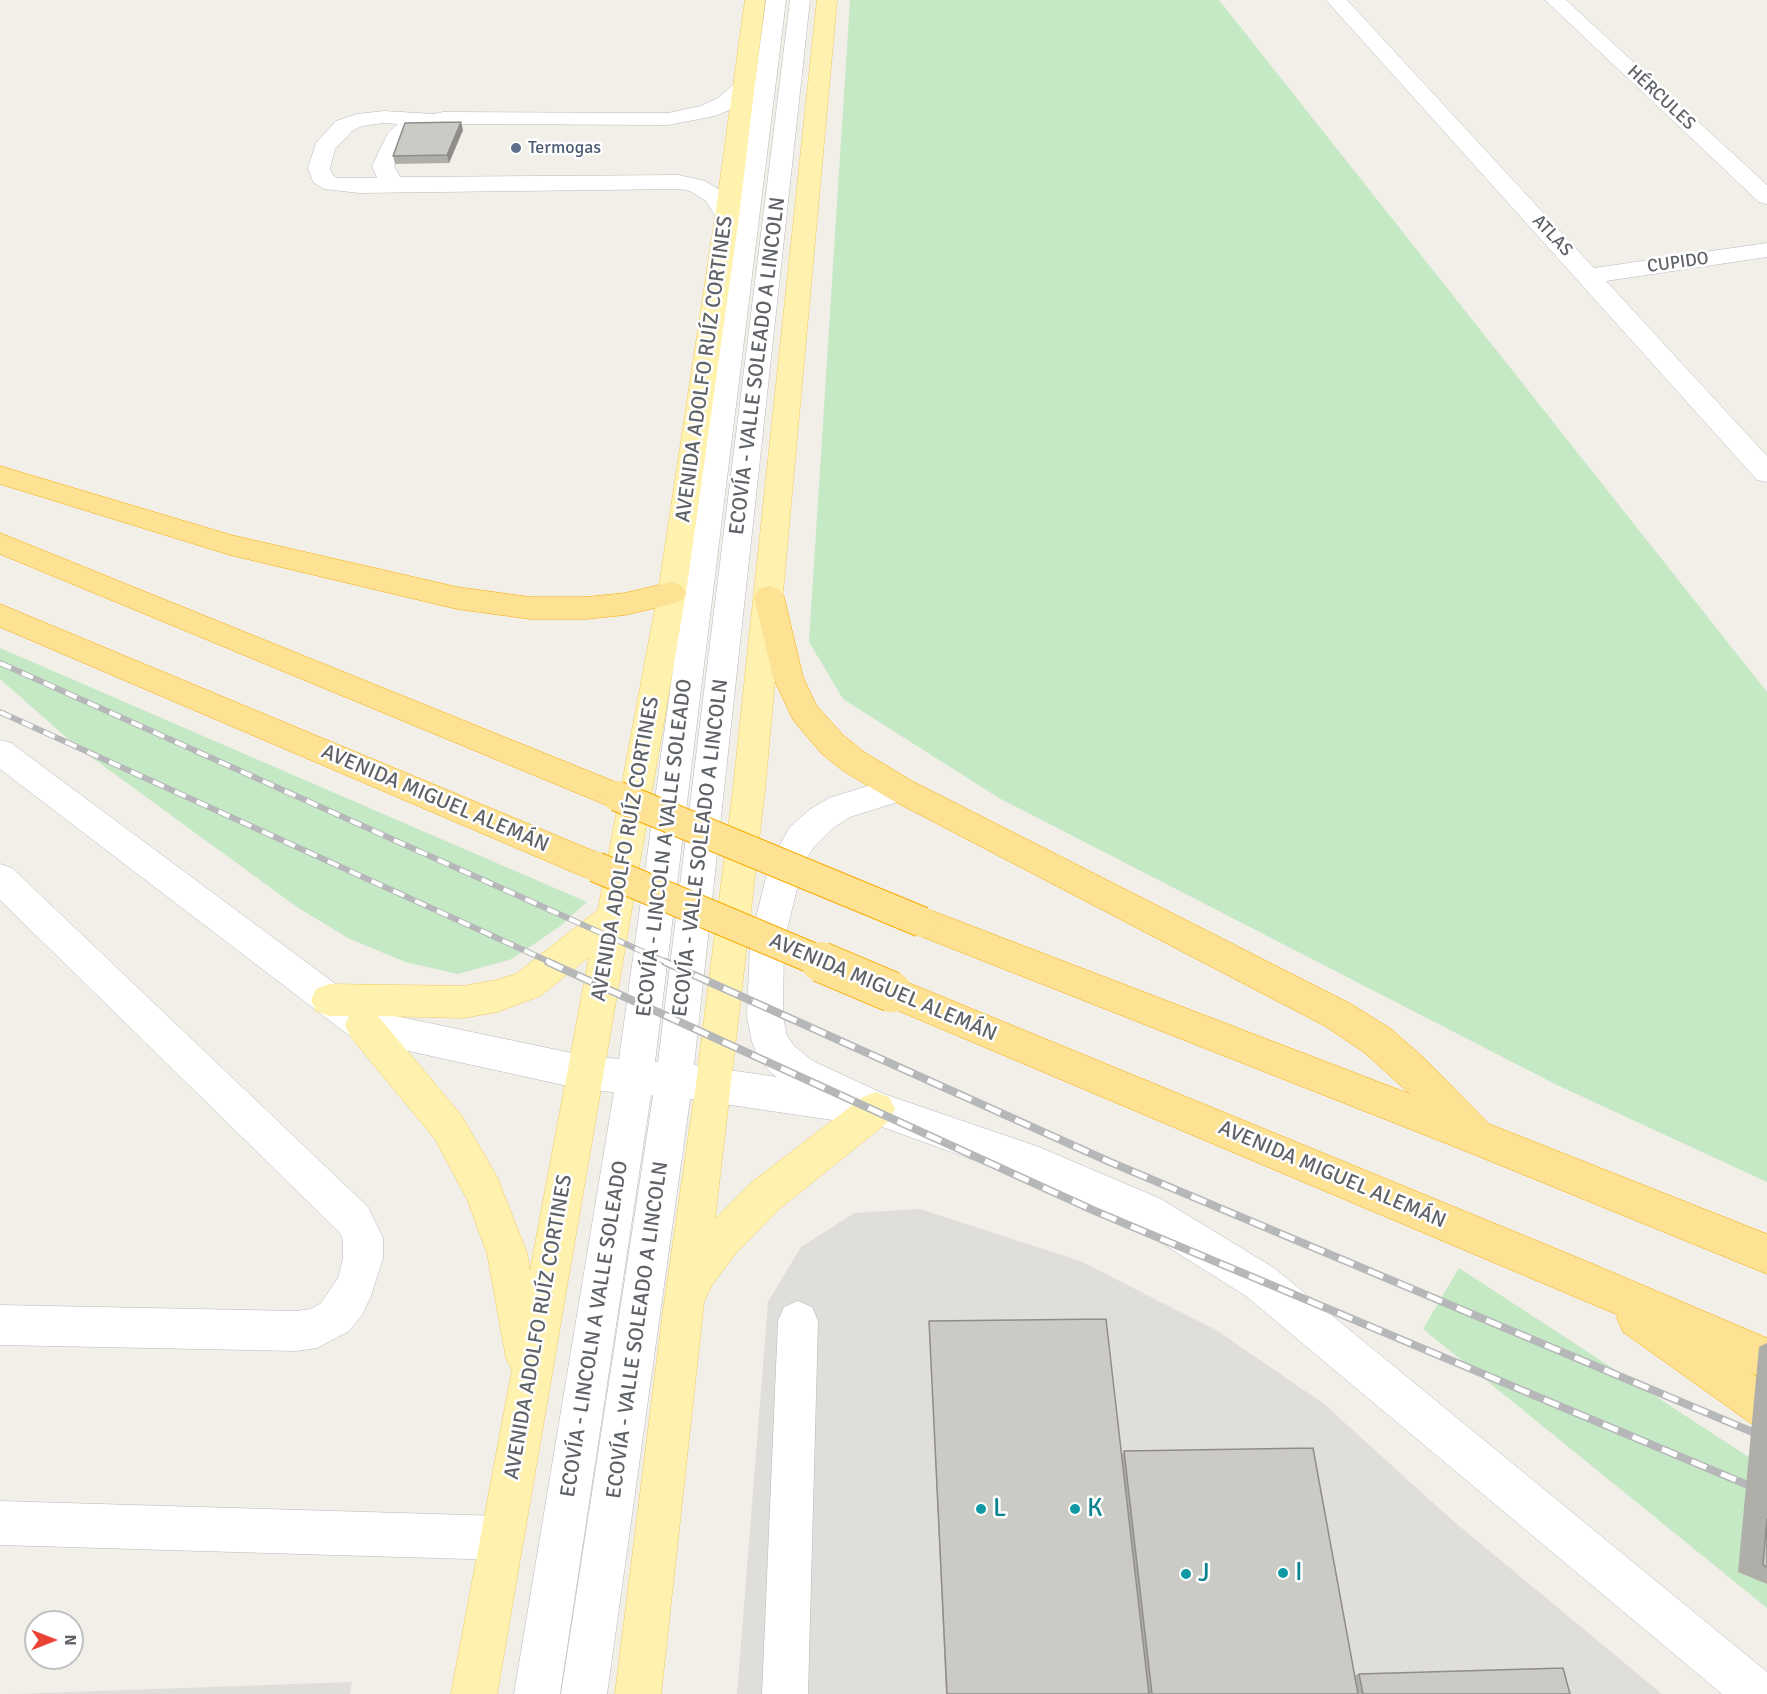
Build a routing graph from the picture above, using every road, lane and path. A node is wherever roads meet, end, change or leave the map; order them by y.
1 (755, 0) edge
2 (776, 0) edge
3 (800, 0) edge
4 (827, 0) edge
5 (1336, 0) edge
6 (1555, 0) edge
7 (746, 84) junction
8 (443, 118) junction
9 (394, 184) junction
10 (1767, 197) edge
11 (727, 217) junction
12 (1767, 250) edge
13 (1590, 276) junction
14 (1767, 473) edge
15 (0, 475) edge
16 (0, 543) edge
17 (672, 593) junction
18 (769, 597) junction
19 (0, 615) edge
20 (0, 752) edge
21 (899, 789) junction
22 (0, 878) edge
23 (613, 918) junction
24 (329, 1000) junction
25 (363, 1025) junction
26 (586, 1073) junction
27 (635, 1078) junction
28 (674, 1081) junction
29 (714, 1084) junction
30 (876, 1109) junction
31 (1476, 1137) junction
32 (1767, 1254) edge
33 (1581, 1279) junction
34 (682, 1311) junction
35 (798, 1321) dead end
36 (0, 1325) edge
37 (1767, 1359) edge
38 (531, 1376) junction
39 (1767, 1409) edge
40 (0, 1523) edge
41 (501, 1538) junction
42 (474, 1694) edge
43 (537, 1694) edge
44 (584, 1694) edge
45 (638, 1694) edge
46 (785, 1694) edge
47 (1758, 1694) edge

1 - 7 main road, AVENIDA ADOLFO RUÍZ CORTINES
2 - 27 street, ECOVÍA - LINCOLN A VALLE SOLEADO
3 - 28 street, ECOVÍA - VALLE SOLEADO A LINCOLN
4 - 18 main road
5 - 13 street, ATLAS
6 - 10 street, HÉRCULES
7 - 8 street
7 - 11 main road, AVENIDA ADOLFO RUÍZ CORTINES
8 - 9 street
8 - 9 street
9 - 11 street
11 - 17 main road, AVENIDA ADOLFO RUÍZ CORTINES
12 - 13 street, CUPIDO
13 - 14 street, ATLAS
15 - 17 highway
16 - 31 highway, bridge
17 - 23 main road, AVENIDA ADOLFO RUÍZ CORTINES
18 - 21 highway
18 - 29 main road
19 - 33 highway, AVENIDA MIGUEL ALEMÁN, bridge
20 - 24 street
21 - 30 street
21 - 31 highway
22 - 36 street
23 - 24 main road
23 - 26 main road, AVENIDA ADOLFO RUÍZ CORTINES
24 - 25 street
25 - 26 street
25 - 38 main road
26 - 27 street
26 - 38 main road, AVENIDA ADOLFO RUÍZ CORTINES
27 - 28 street
27 - 43 street, ECOVÍA - LINCOLN A VALLE SOLEADO
28 - 29 street
28 - 44 street, ECOVÍA - VALLE SOLEADO A LINCOLN
29 - 30 street
29 - 34 main road
30 - 34 main road
30 - 47 street
31 - 32 highway
33 - 37 highway, AVENIDA MIGUEL ALEMÁN
33 - 39 highway
34 - 45 main road
35 - 46 street
38 - 41 main road, AVENIDA ADOLFO RUÍZ CORTINES
40 - 41 street
41 - 42 main road, AVENIDA ADOLFO RUÍZ CORTINES

